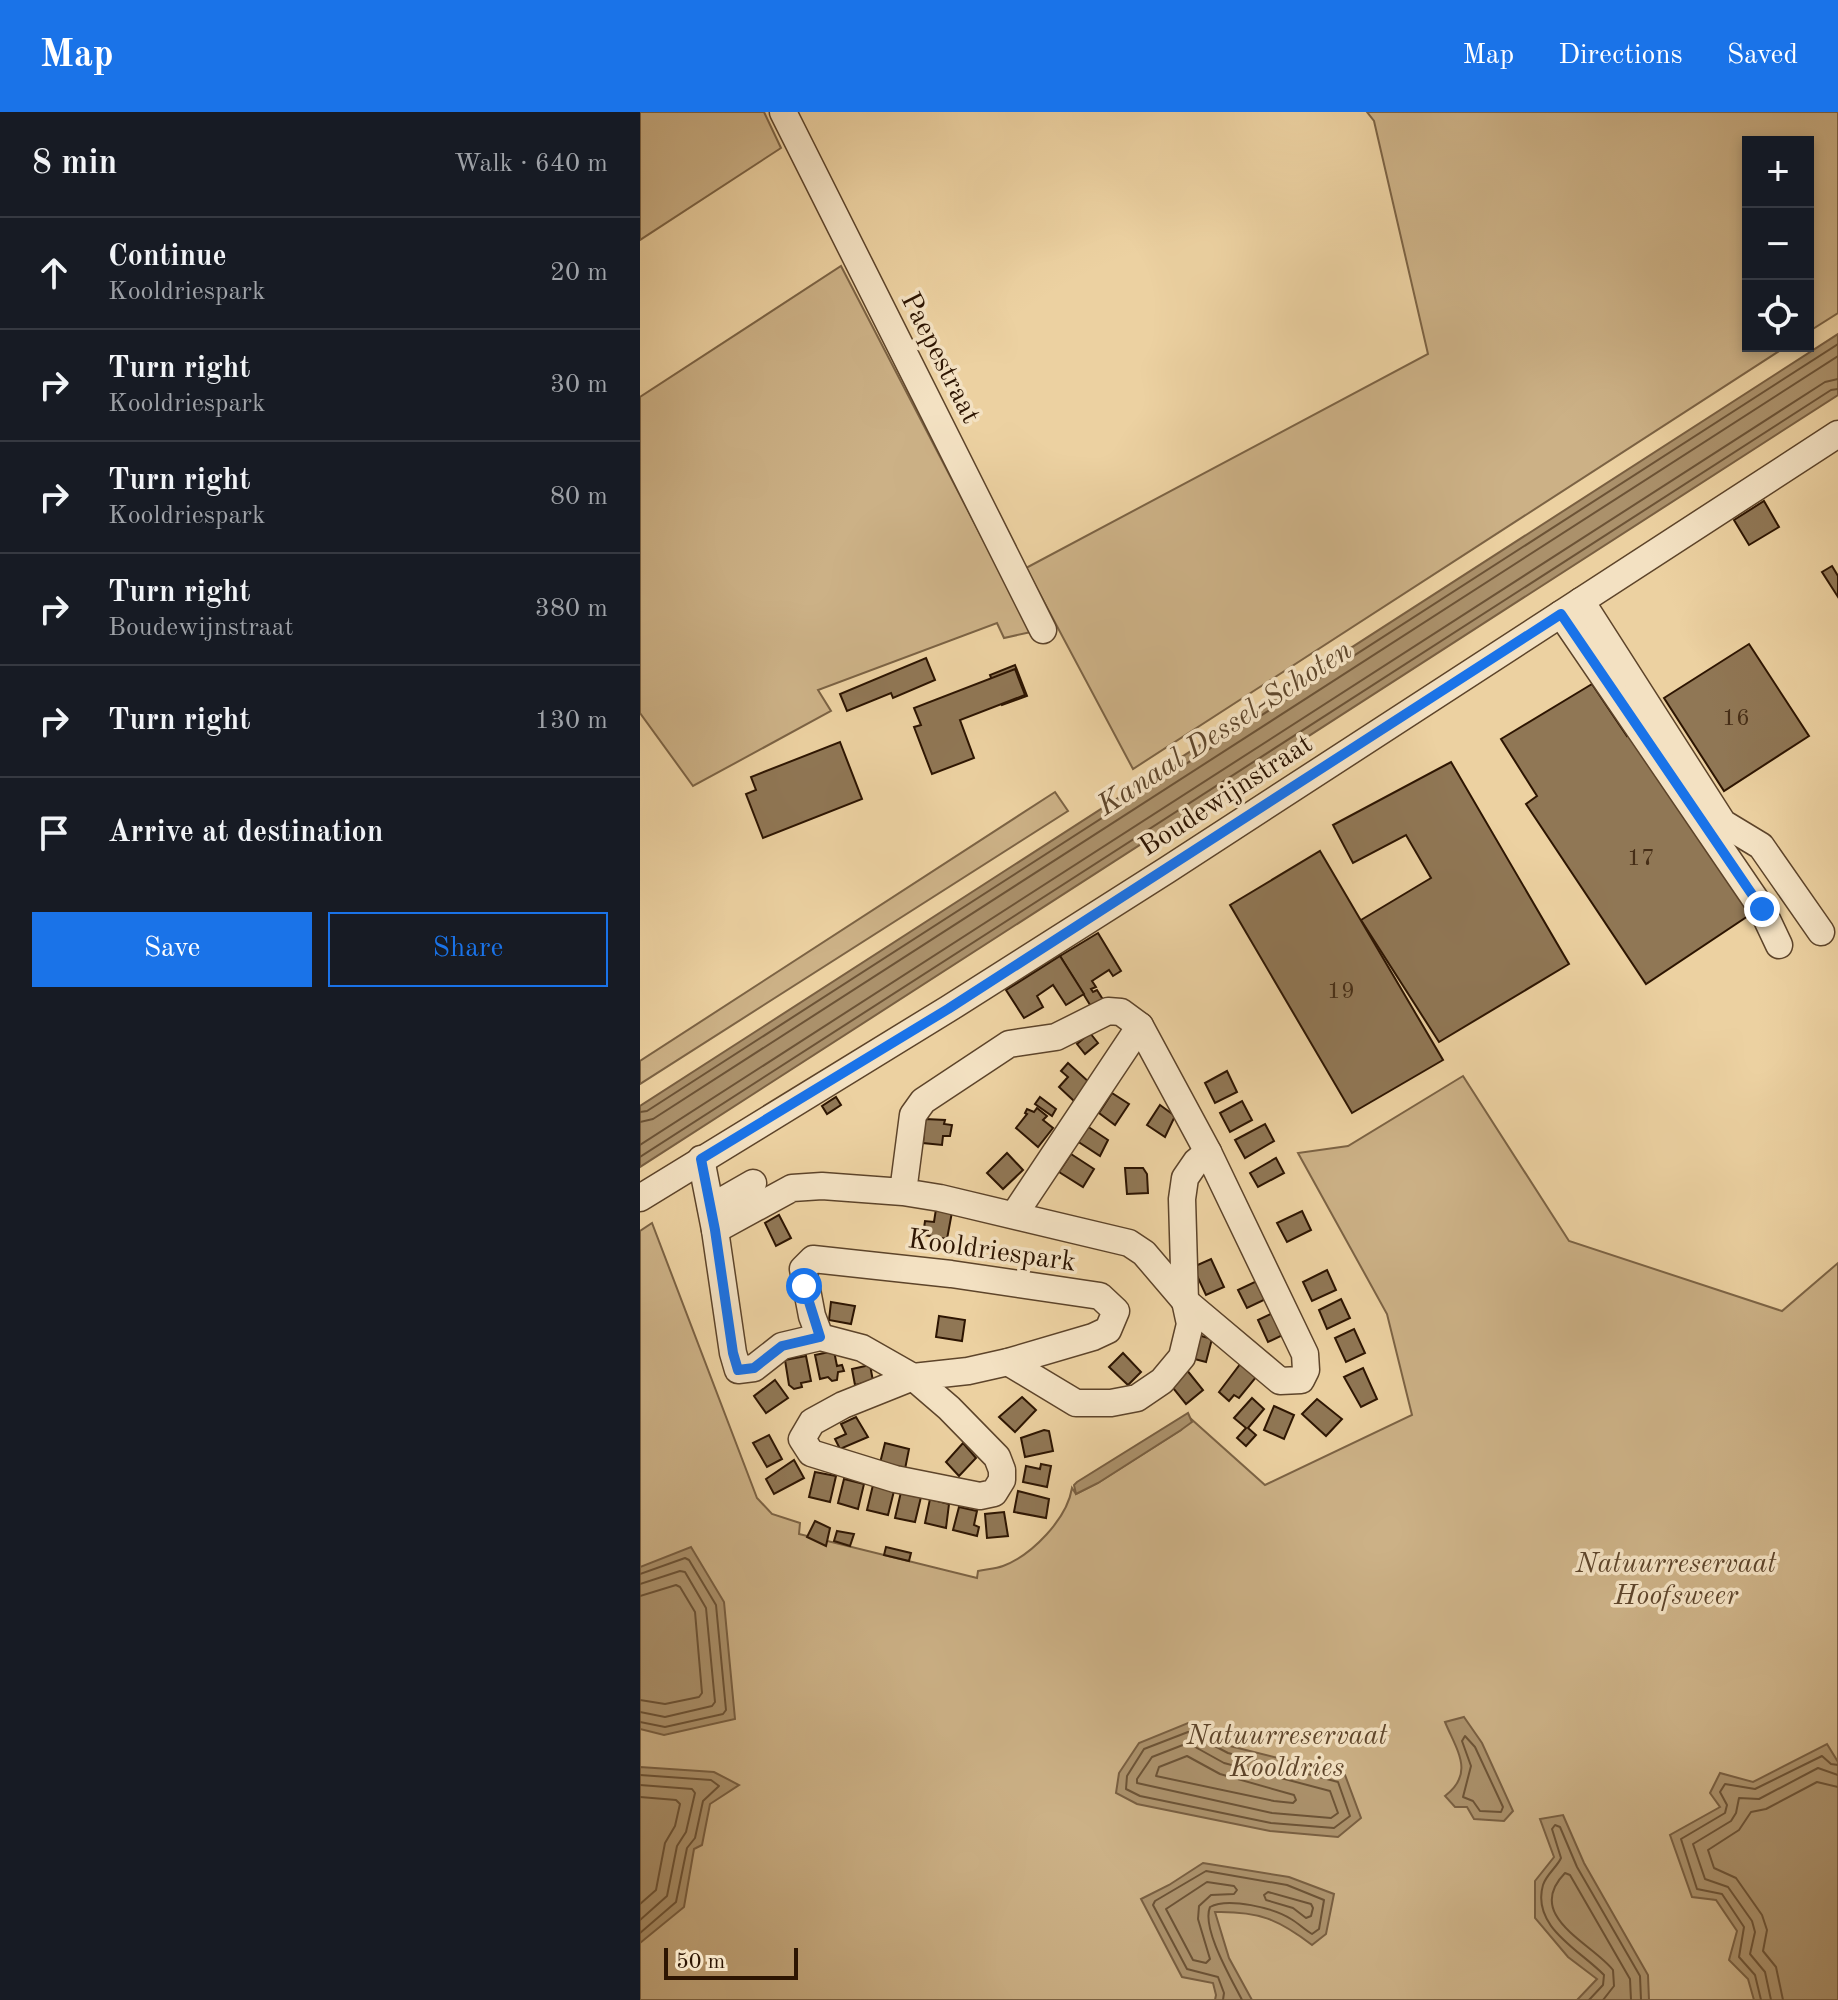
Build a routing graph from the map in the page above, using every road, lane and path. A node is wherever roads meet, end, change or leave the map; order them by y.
1 (783, 112) edge
2 (1838, 434) edge
3 (1571, 607) junction
4 (1043, 630) dead end
5 (1821, 932) dead end
6 (1779, 945) dead end
7 (1140, 1026) junction
8 (1208, 1152) junction
9 (701, 1159) junction
10 (753, 1183) dead end
11 (903, 1192) junction
12 (640, 1198) edge
13 (1014, 1215) junction
14 (713, 1218) junction
15 (1185, 1301) junction
16 (820, 1337) junction
17 (1008, 1362) junction
18 (913, 1377) junction

1 - 4 street, Paepestraat
2 - 3 street, Boudewijnstraat
3 - 5 street
3 - 6 street
3 - 9 street, Boudewijnstraat
7 - 8 street, Kooldriespark
7 - 11 street, Kooldriespark
7 - 13 street, Kooldriespark
8 - 15 street
8 - 15 street, Kooldriespark
9 - 12 street, Boudewijnstraat
9 - 14 street, Kooldriespark
10 - 14 street
11 - 13 street, Kooldriespark
11 - 14 street, Kooldriespark
13 - 15 street, Kooldriespark
14 - 16 street, Kooldriespark
15 - 17 street
16 - 17 street, Kooldriespark
16 - 18 street, Kooldriespark
17 - 18 street, Kooldriespark
18 - 18 street, Kooldriespark

